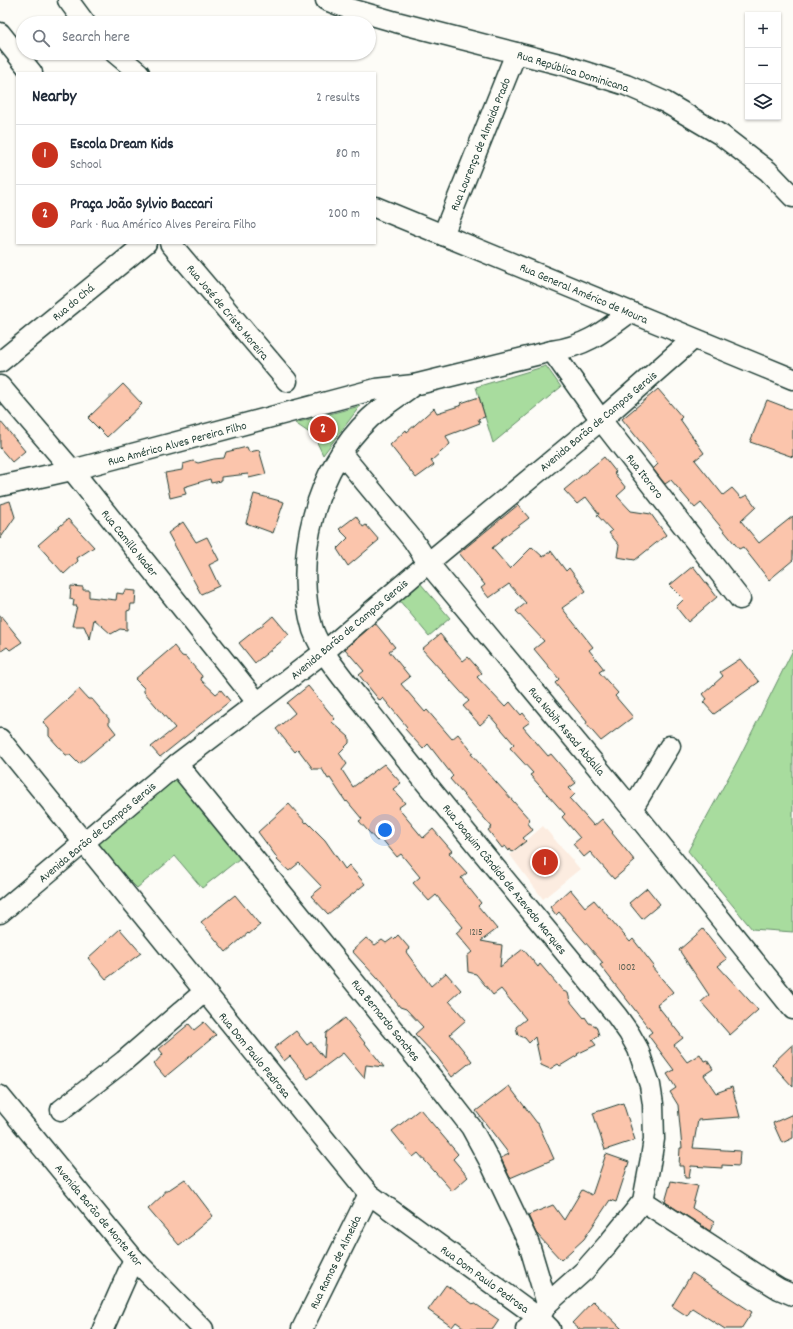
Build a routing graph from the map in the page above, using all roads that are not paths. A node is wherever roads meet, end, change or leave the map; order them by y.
1 (68, 0) edge
2 (326, 0) edge
3 (80, 16) edge
4 (374, 16) edge
5 (376, 16) edge
6 (0, 33) edge
7 (16, 53) edge
8 (516, 53) junction
9 (22, 60) edge
10 (123, 60) edge
11 (31, 72) edge
12 (137, 72) edge
13 (793, 197) edge
14 (376, 207) edge
15 (443, 235) junction
16 (145, 244) edge
17 (171, 244) edge
18 (630, 312) junction
19 (693, 339) junction
20 (552, 351) junction
21 (0, 362) edge
22 (793, 379) edge
23 (287, 381) dead end
24 (414, 385) junction
25 (0, 386) edge
26 (354, 396) junction
27 (370, 418) junction
28 (601, 420) junction
29 (341, 453) junction
30 (72, 470) junction
31 (0, 486) edge
32 (428, 563) junction
33 (740, 599) dead end
34 (324, 652) junction
35 (257, 702) junction
36 (0, 739) edge
37 (670, 746) dead end
38 (177, 764) junction
39 (632, 809) junction
40 (83, 843) junction
41 (0, 913) edge
42 (204, 992) junction
43 (793, 1009) edge
44 (0, 1096) edge
45 (61, 1110) dead end
46 (369, 1194) junction
47 (643, 1201) junction
48 (134, 1259) junction
49 (793, 1295) edge
50 (540, 1320) edge
51 (102, 1329) edge
52 (203, 1329) edge
53 (302, 1329) edge

1 - 3 street
2 - 4 street, Rua República Dominicana
5 - 8 street, Rua República Dominicana
6 - 7 street
8 - 13 street, Rua República Dominicana
8 - 15 street, Rua Lourenço de Almeida Prado
9 - 11 street
10 - 12 street
14 - 15 street, Rua General Américo de Moura
15 - 18 street, Rua General Américo de Moura
16 - 21 street, Rua do Chá
17 - 23 street, Rua José de Cristo Moreira
18 - 19 street, Rua General Américo de Moura
18 - 20 street, Rua Joaquim Cândido de Azevedo Marques
19 - 22 street, Rua General Américo de Moura
19 - 28 street, Avenida Barão de Campos Gerais
20 - 24 street, Rua Joaquim Cândido de Azevedo Marques
20 - 28 street, Rua Itororo
24 - 26 street, Rua Joaquim Cândido de Azevedo Marques
24 - 27 street, Rua Joaquim Cândido de Azevedo Marques
25 - 30 street, Rua Camillo Nader
26 - 27 street
26 - 30 street, Rua Américo Alves Pereira Filho
27 - 29 street, Rua Joaquim Cândido de Azevedo Marques
28 - 32 street, Avenida Barão de Campos Gerais
28 - 33 street, Rua Itororo
29 - 32 street, Rua Nabih Assad Abdalla
29 - 34 street, Rua Joaquim Cândido de Azevedo Marques
30 - 31 street, Rua Américo Alves Pereira Filho
30 - 35 street, Rua Camillo Nader
32 - 34 street, Avenida Barão de Campos Gerais
32 - 39 street, Rua Nabih Assad Abdalla
34 - 35 street, Avenida Barão de Campos Gerais
34 - 47 street, Rua Joaquim Cândido de Azevedo Marques
35 - 38 street, Avenida Barão de Campos Gerais
36 - 40 street, Rua Dom Paulo Pedrosa
37 - 39 street
38 - 40 street, Avenida Barão de Campos Gerais
38 - 50 street, Rua Bernardo Sanches
39 - 43 street, Rua Nabih Assad Abdalla
40 - 41 street, Avenida Barão de Campos Gerais
40 - 42 street, Rua Dom Paulo Pedrosa
42 - 45 street
42 - 46 street, Rua Dom Paulo Pedrosa
44 - 48 street, Avenida Barão de Monte Mor
46 - 50 street, Rua Dom Paulo Pedrosa
46 - 53 street, Rua Ramos de Almeida
47 - 49 street
47 - 50 street, Rua Joaquim Cândido de Azevedo Marques
48 - 51 street
48 - 52 street, Avenida Barão de Monte Mor

